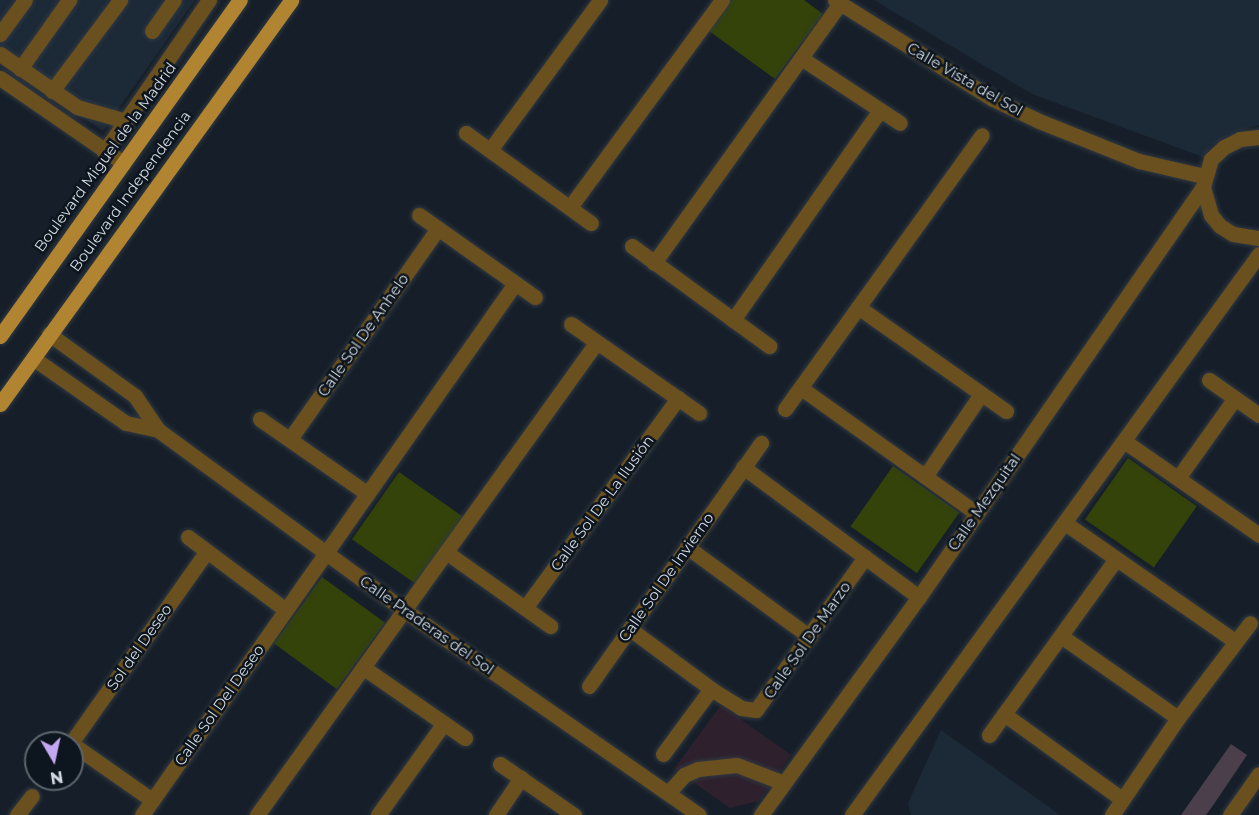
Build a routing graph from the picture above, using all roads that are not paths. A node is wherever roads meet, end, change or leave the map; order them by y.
1 (25, 0) edge
2 (69, 0) edge
3 (120, 0) edge
4 (174, 0) edge
5 (209, 0) edge
6 (240, 0) edge
7 (291, 0) edge
8 (600, 0) edge
9 (717, 2) edge
10 (838, 2) edge
11 (152, 31) dead end
12 (0, 34) edge
13 (0, 54) edge
14 (801, 58) junction
15 (20, 69) junction
16 (0, 78) edge
17 (52, 91) junction
18 (880, 111) junction
19 (126, 121) junction
20 (900, 123) dead end
21 (466, 133) dead end
22 (982, 135) dead end
23 (1259, 137) edge
24 (490, 150) junction
25 (104, 152) junction
26 (123, 163) junction
27 (1204, 181) junction
28 (570, 207) junction
29 (419, 215) dead end
30 (591, 222) dead end
31 (436, 231) junction
32 (1259, 238) edge
33 (632, 246) dead end
34 (1259, 254) edge
35 (654, 263) junction
36 (514, 285) junction
37 (536, 297) dead end
38 (858, 307) junction
39 (733, 320) junction
40 (572, 324) dead end
41 (49, 334) junction
42 (0, 336) edge
43 (596, 343) junction
44 (769, 346) dead end
45 (33, 358) junction
46 (1209, 380) dead end
47 (801, 388) junction
48 (981, 394) junction
49 (678, 398) junction
50 (1234, 398) junction
51 (0, 404) edge
52 (785, 409) dead end
53 (1006, 411) dead end
54 (699, 413) dead end
55 (1259, 415) edge
56 (261, 419) dead end
57 (158, 430) junction
58 (290, 439) junction
59 (1124, 441) junction
60 (760, 443) dead end
61 (743, 467) junction
62 (926, 475) junction
63 (1178, 478) junction
64 (368, 494) junction
65 (976, 513) junction
66 (1065, 523) junction
67 (1259, 535) edge
68 (188, 537) dead end
69 (687, 547) junction
70 (207, 551) junction
71 (327, 552) junction
72 (446, 552) junction
73 (865, 557) junction
74 (1116, 559) junction
75 (919, 597) junction
76 (525, 608) junction
77 (286, 610) junction
78 (404, 610) junction
79 (1250, 623) dead end
80 (550, 626) dead end
81 (630, 629) junction
82 (1061, 636) junction
83 (810, 637) junction
84 (1235, 641) junction
85 (364, 668) junction
86 (589, 686) dead end
87 (711, 689) junction
88 (1004, 714) junction
89 (1178, 718) junction
90 (444, 723) junction
91 (80, 731) edge
92 (989, 735) dead end
93 (465, 738) dead end
94 (84, 753) edge
95 (663, 754) dead end
96 (500, 764) dead end
97 (1259, 774) edge
98 (521, 778) junction
99 (784, 783) junction
100 (668, 793) junction
101 (32, 796) dead end
102 (1122, 799) junction
103 (152, 801) junction
104 (17, 815) edge
105 (142, 815) edge
106 (257, 815) edge
107 (378, 815) edge
108 (496, 815) edge
109 (574, 815) edge
110 (699, 815) edge
111 (761, 815) edge
112 (852, 815) edge
113 (1112, 815) edge
114 (1230, 815) edge

1 - 12 street
2 - 15 street
3 - 17 street
4 - 11 street
5 - 19 street
6 - 26 main road, Boulevard Miguel de la Madrid
7 - 41 main road, Boulevard Independencia
8 - 24 street
9 - 28 street
10 - 14 street
10 - 27 street, Calle Vista del Sol
13 - 15 street
14 - 18 street
14 - 35 street
15 - 17 street
16 - 25 street
17 - 19 street
18 - 20 street
18 - 39 street
19 - 25 street
21 - 24 street
22 - 38 street
23 - 27 street, Calle Mezquital
24 - 28 street
25 - 26 street
26 - 42 main road, Boulevard Miguel de la Madrid
27 - 32 street
27 - 65 street, Calle Mezquital
28 - 30 street
29 - 31 street
31 - 36 street
31 - 58 street, Calle Sol De Anhelo
33 - 35 street
34 - 59 street
35 - 39 street
36 - 37 street
36 - 64 street
38 - 47 street
38 - 48 street
39 - 44 street
40 - 43 street
41 - 45 main road, Boulevard Independencia
41 - 57 street
43 - 49 street
43 - 72 street
45 - 51 main road, Boulevard Independencia
45 - 57 street
46 - 50 street
47 - 52 street
47 - 62 street
48 - 53 street
48 - 62 street
49 - 54 street
49 - 76 street, Calle Sol De La Ilusión
50 - 55 street
50 - 63 street
56 - 58 street
57 - 71 street, Calle Praderas del Sol
58 - 64 street
59 - 63 street
59 - 66 street
60 - 61 street, Calle Sol De Invierno
61 - 69 street, Calle Sol De Invierno
61 - 73 street
62 - 65 street
63 - 67 street
64 - 71 street
65 - 75 street, Calle Mezquital
66 - 74 street
66 - 112 street
68 - 70 street
69 - 81 street, Calle Sol De Invierno
69 - 83 street
70 - 77 street
70 - 91 street, Sol del Deseo
71 - 77 street, Calle Sol Del Deseo
71 - 78 street, Calle Praderas del Sol
72 - 76 street
72 - 78 street
73 - 75 street
73 - 83 street, Calle Sol De Marzo
74 - 82 street
74 - 84 street
75 - 99 street, Calle Mezquital
76 - 80 street
77 - 103 street, Calle Sol Del Deseo
78 - 85 street
78 - 100 street, Calle Praderas del Sol
79 - 84 street
81 - 86 street, Calle Sol De Invierno
81 - 87 street, Calle Sol De Marzo
82 - 88 street
82 - 89 street
83 - 87 street, Calle Sol De Marzo
84 - 89 street
85 - 90 street
85 - 106 street
87 - 95 street
88 - 92 street
88 - 102 street
89 - 102 street
90 - 93 street
90 - 107 street
94 - 103 street
96 - 98 street
97 - 114 street
98 - 108 street
98 - 109 street
99 - 100 street
99 - 111 street, Calle Mezquital
100 - 110 street, Calle Praderas del Sol
101 - 104 street
102 - 113 street
103 - 105 street, Calle Sol Del Deseo

